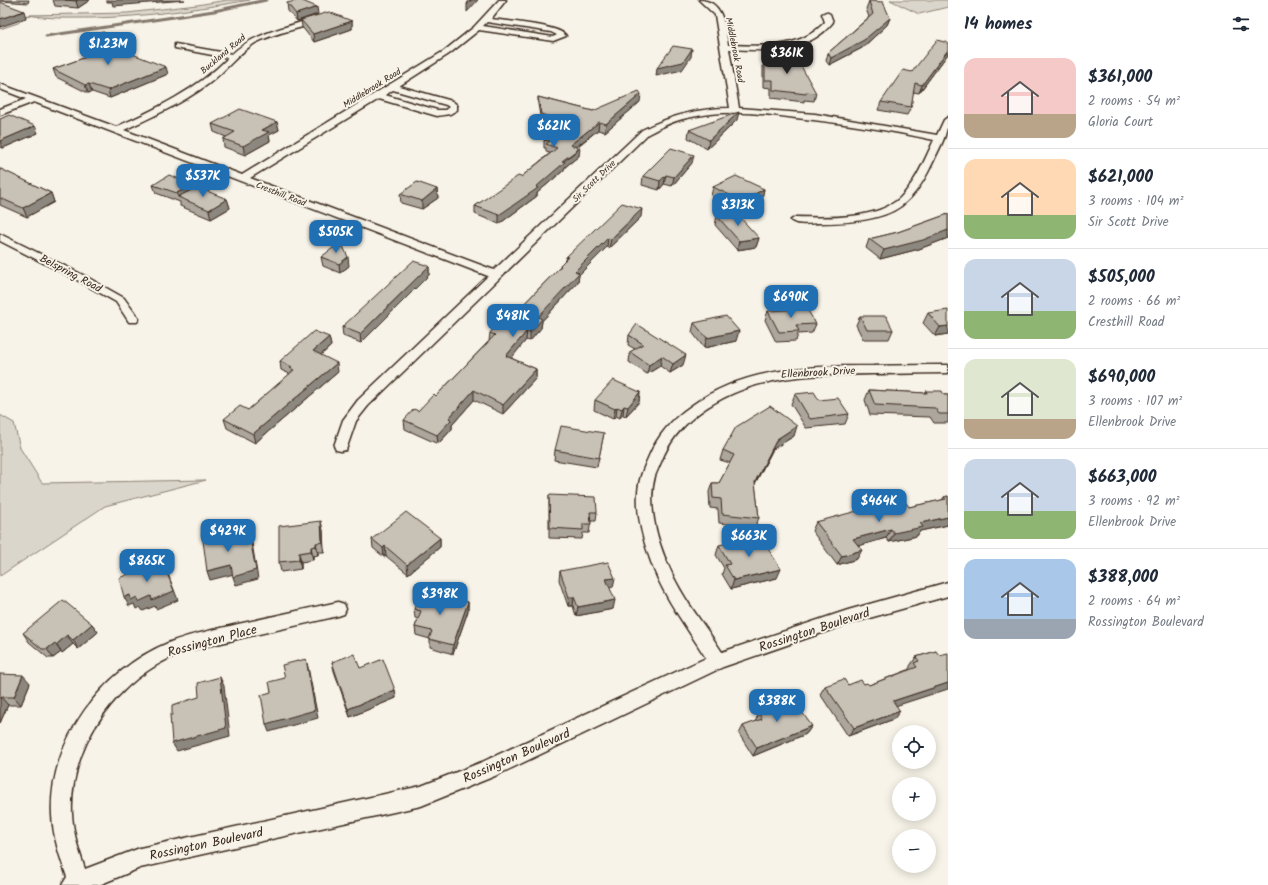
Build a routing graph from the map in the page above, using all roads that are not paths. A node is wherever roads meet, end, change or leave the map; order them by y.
1 (503, 0) edge
2 (702, 0) edge
3 (826, 14) dead end
4 (326, 16) edge
5 (486, 20) junction
6 (478, 28) junction
7 (178, 46) dead end
8 (724, 46) junction
9 (233, 57) junction
10 (0, 86) edge
11 (392, 87) junction
12 (378, 96) junction
13 (33, 99) junction
14 (735, 110) junction
15 (0, 112) edge
16 (948, 120) edge
17 (116, 130) junction
18 (939, 138) junction
19 (242, 179) junction
20 (796, 220) dead end
21 (0, 237) edge
22 (496, 275) junction
23 (133, 319) dead end
24 (948, 369) edge
25 (341, 446) dead end
26 (948, 589) edge
27 (338, 609) dead end
28 (718, 661) junction
29 (76, 883) edge

1 - 5 street, Middlebrook Road
2 - 8 street, Middlebrook Road
3 - 8 street
4 - 9 street, Buckland Road
5 - 6 street, Middlebrook Road
5 - 6 street
6 - 11 street, Middlebrook Road
7 - 9 street
8 - 14 street, Middlebrook Road
9 - 17 street, Buckland Road
10 - 13 street, Cresthill Road
11 - 12 street, Middlebrook Road
11 - 12 street
12 - 19 street, Middlebrook Road
13 - 15 street
13 - 17 street, Cresthill Road
14 - 18 street, Sir Scott Drive
14 - 22 street, Sir Scott Drive
16 - 18 street
17 - 19 street, Cresthill Road
18 - 20 street
19 - 22 street, Cresthill Road
21 - 23 street, Belspring Road
22 - 25 street, Sir Scott Drive
24 - 28 street, Ellenbrook Drive
26 - 28 street, Rossington Boulevard
27 - 29 street, Rossington Place
28 - 29 street, Rossington Boulevard

